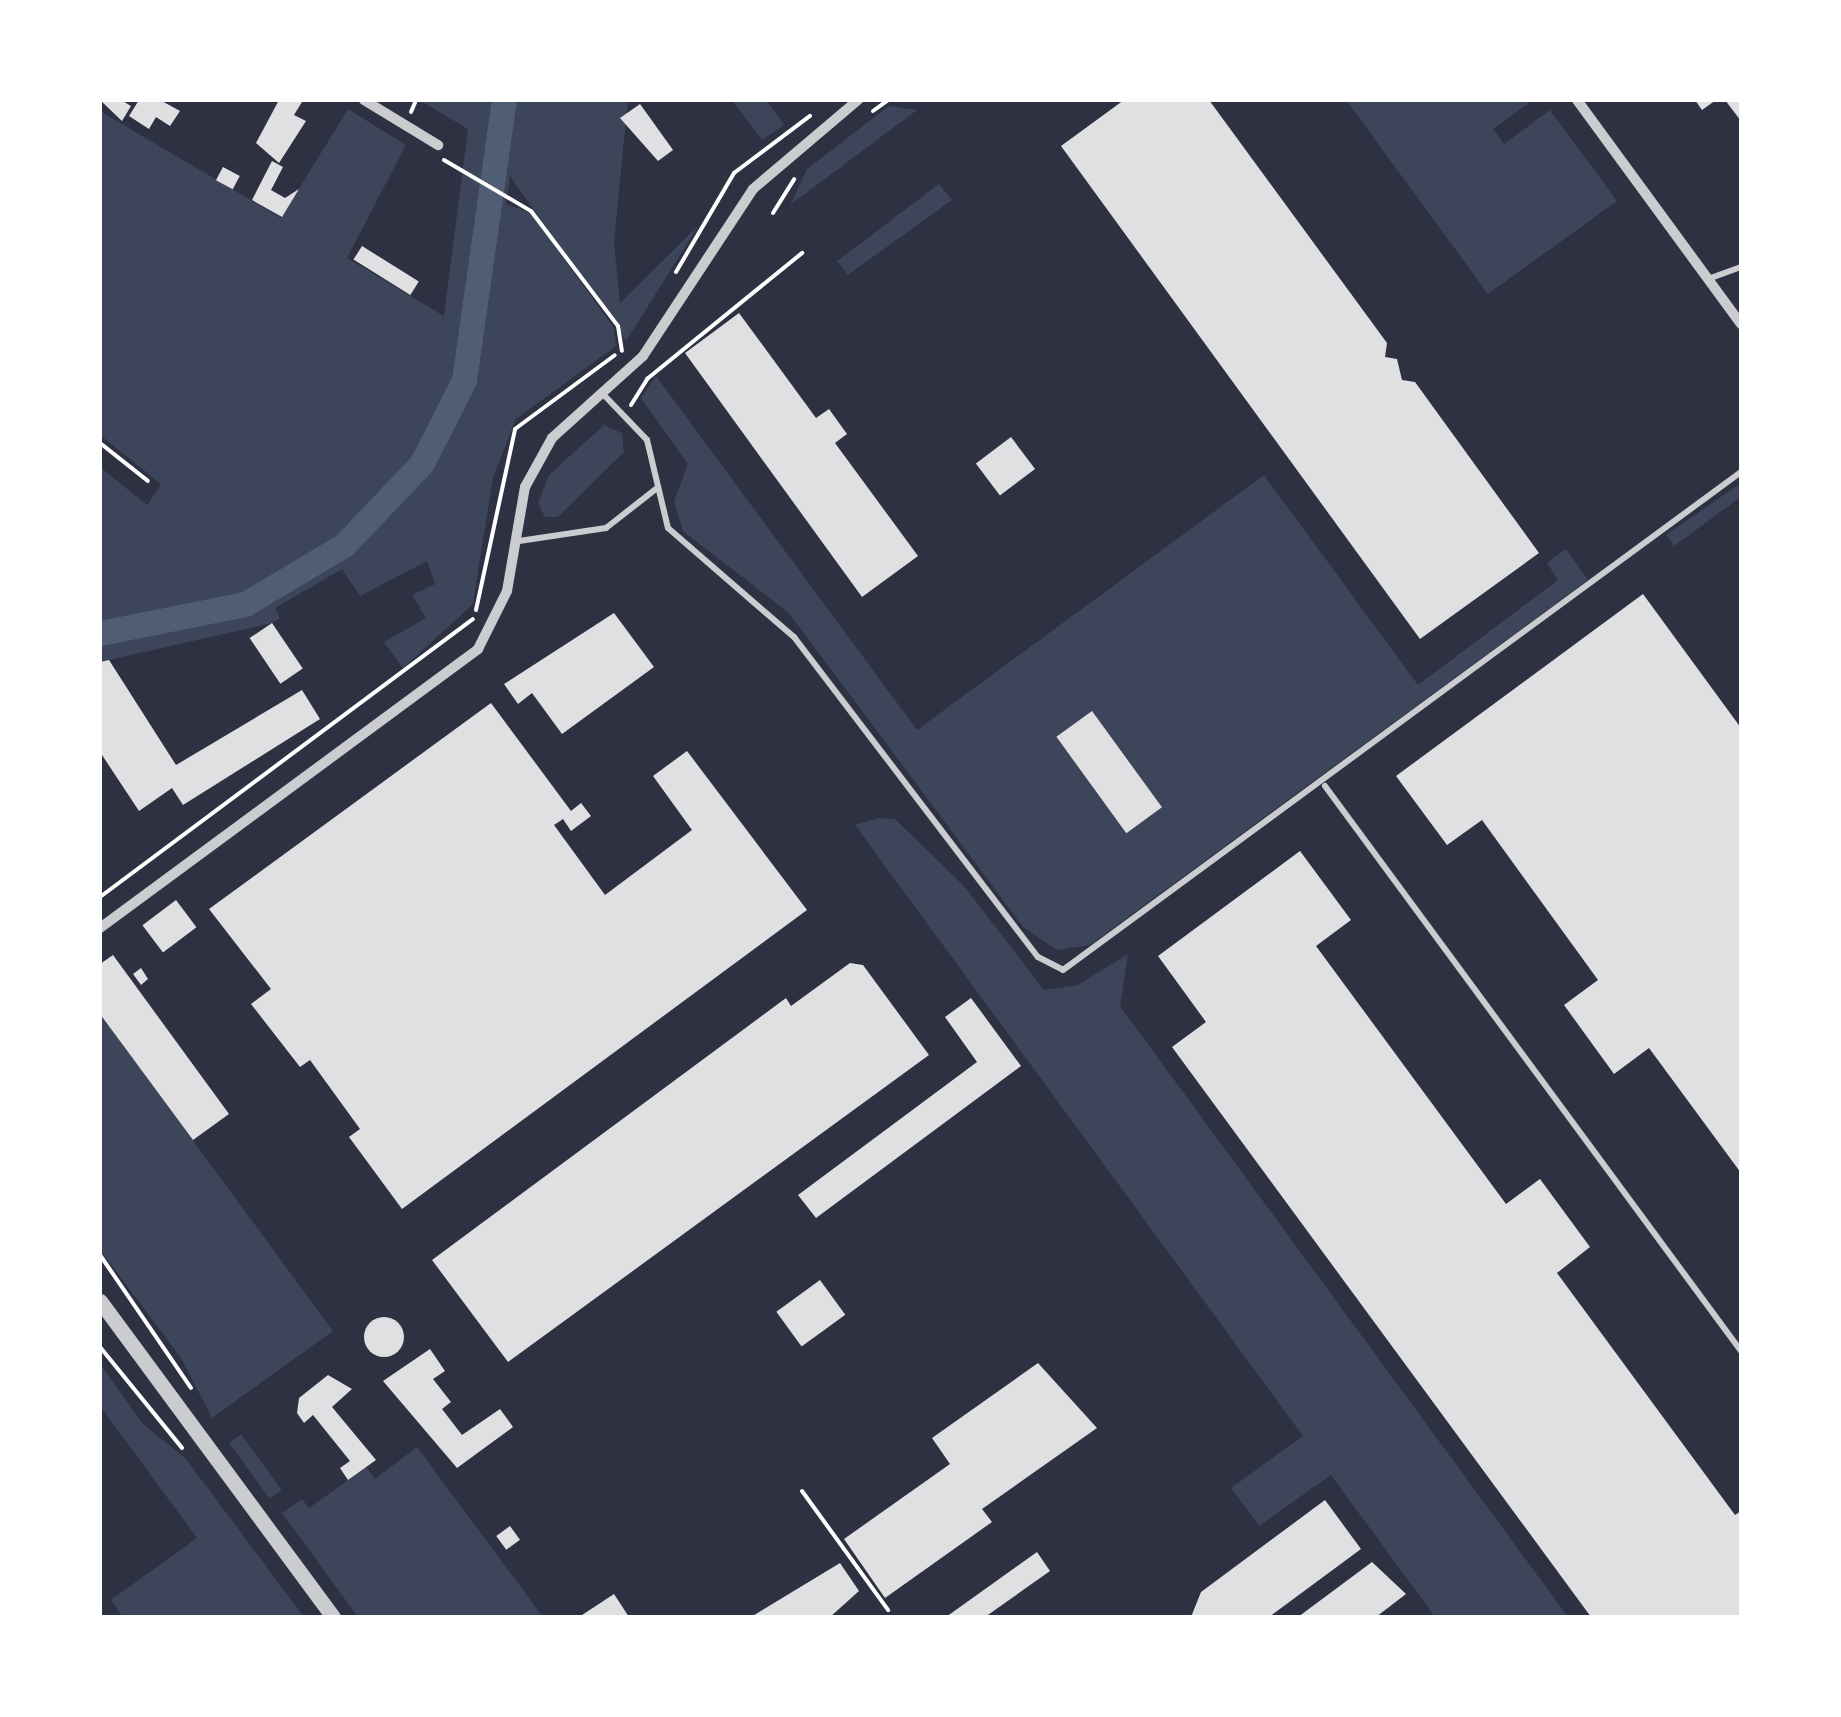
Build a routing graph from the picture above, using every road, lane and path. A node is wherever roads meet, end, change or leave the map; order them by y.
1 (364, 100) edge
2 (858, 100) edge
3 (1577, 100) edge
4 (809, 116) dead end
5 (438, 145) joint
6 (802, 253) dead end
7 (1741, 266) edge
8 (1708, 279) junction
9 (666, 288) dead end
10 (1741, 324) edge
11 (636, 337) dead end
12 (622, 351) junction
13 (602, 394) junction
14 (624, 414) junction
15 (100, 443) edge
16 (1741, 472) edge
17 (148, 481) dead end
18 (656, 489) junction
19 (519, 540) junction
20 (1325, 786) junction
21 (100, 897) edge
22 (100, 928) edge
23 (100, 1301) edge
24 (1741, 1350) edge
25 (802, 1490) dead end
26 (888, 1610) dead end
27 (333, 1617) edge

1 - 5 street
2 - 13 street
3 - 8 street
4 - 9 path
5 - 12 path
6 - 14 path
7 - 8 lane
8 - 10 street
11 - 12 path
12 - 21 path
13 - 14 lane
13 - 19 street
14 - 18 lane
15 - 17 path
16 - 20 lane
18 - 19 lane
18 - 20 lane
19 - 22 street
20 - 24 lane
23 - 27 street
25 - 26 path

